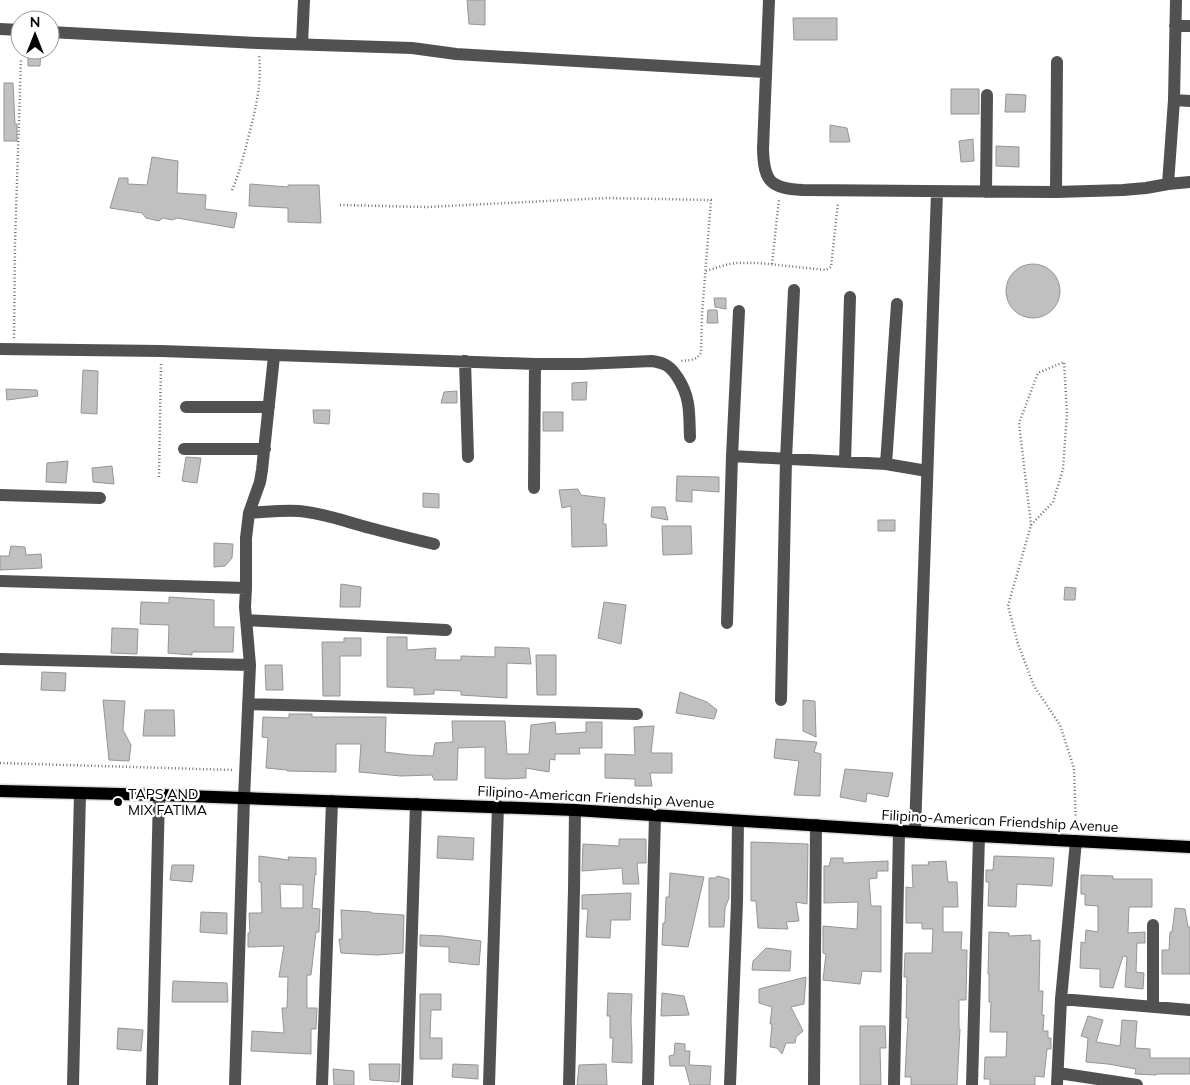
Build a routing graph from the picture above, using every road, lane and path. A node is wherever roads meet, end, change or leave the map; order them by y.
1 (304, 0) edge
2 (769, 0) edge
3 (1176, 0) edge
4 (1175, 26) junction
5 (1190, 26) edge
6 (60, 33) edge
7 (257, 43) junction
8 (302, 44) junction
9 (21, 60) edge
10 (1057, 62) dead end
11 (766, 72) junction
12 (987, 95) dead end
13 (1174, 100) junction
14 (1190, 101) edge
15 (1190, 182) edge
16 (1168, 184) junction
17 (779, 187) junction
18 (232, 190) dead end
19 (840, 190) junction
20 (937, 192) junction
21 (986, 192) junction
22 (1056, 192) junction
23 (340, 205) dead end
24 (772, 264) junction
25 (706, 271) junction
26 (794, 290) dead end
27 (850, 297) dead end
28 (897, 304) dead end
29 (739, 311) dead end
30 (0, 349) edge
31 (13, 349) junction
32 (274, 356) junction
33 (465, 361) junction
34 (663, 363) junction
35 (535, 364) junction
36 (162, 367) dead end
37 (186, 407) dead end
38 (269, 407) junction
39 (690, 437) dead end
40 (184, 449) dead end
41 (265, 449) junction
42 (732, 456) junction
43 (468, 457) dead end
44 (786, 458) junction
45 (845, 462) junction
46 (886, 464) junction
47 (927, 471) junction
48 (160, 477) dead end
49 (534, 488) dead end
50 (0, 495) edge
51 (100, 498) dead end
52 (249, 513) junction
53 (1031, 524) junction
54 (434, 544) dead end
55 (0, 581) edge
56 (246, 588) junction
57 (246, 620) junction
58 (727, 623) dead end
59 (446, 630) dead end
60 (0, 659) edge
61 (250, 665) junction
62 (781, 700) dead end
63 (248, 704) junction
64 (637, 714) dead end
65 (0, 763) edge
66 (245, 770) junction
67 (0, 791) edge
68 (80, 793) junction
69 (158, 795) junction
70 (244, 798) junction
71 (332, 801) junction
72 (416, 804) junction
73 (498, 806) junction
74 (575, 810) junction
75 (655, 815) junction
76 (738, 821) junction
77 (816, 825) junction
78 (898, 830) junction
79 (915, 831) junction
80 (979, 836) junction
81 (1076, 841) junction
82 (1190, 847) edge
83 (1153, 925) dead end
84 (1062, 999) junction
85 (1153, 1006) junction
86 (1190, 1010) edge
87 (1058, 1079) edge
88 (73, 1085) edge
89 (152, 1085) edge
90 (235, 1085) edge
91 (322, 1085) edge
92 (407, 1085) edge
93 (489, 1085) edge
94 (569, 1085) edge
95 (648, 1085) edge
96 (730, 1085) edge
97 (814, 1085) edge
98 (894, 1085) edge
99 (972, 1085) edge
100 (1137, 1085) edge

1 - 8 street
2 - 11 street
3 - 4 street
4 - 5 street
4 - 13 street
6 - 7 street
7 - 8 street
7 - 18 path
8 - 11 street
9 - 31 path
10 - 22 street
11 - 17 street
12 - 21 street
13 - 14 street
13 - 16 street
15 - 16 street
16 - 22 street
17 - 19 street
17 - 24 path
19 - 20 street
19 - 24 path
20 - 21 street
20 - 47 street
21 - 22 street
23 - 25 path
24 - 25 path
25 - 34 path
26 - 44 street
27 - 45 street
28 - 46 street
29 - 42 street
30 - 31 street
31 - 32 street
32 - 33 street
32 - 38 street
33 - 35 street
33 - 43 street
34 - 35 street
34 - 39 street
35 - 49 street
36 - 48 path
37 - 38 street
38 - 41 street
40 - 41 street
41 - 52 street
42 - 44 street
42 - 58 street
44 - 45 street
44 - 62 street
45 - 46 street
46 - 47 street
47 - 79 street
50 - 51 street
52 - 54 street
52 - 56 street
53 - 53 path
53 - 81 path
55 - 56 street
56 - 57 street
57 - 59 street
57 - 61 street
60 - 61 street
61 - 63 street
63 - 64 street
63 - 66 street
65 - 66 path
66 - 70 street
67 - 68 main road, Filipino-American Friendship Avenue
68 - 69 main road, Filipino-American Friendship Avenue
68 - 88 street
69 - 70 main road, Filipino-American Friendship Avenue
69 - 89 street
70 - 71 main road, Filipino-American Friendship Avenue
70 - 90 street
71 - 72 main road, Filipino-American Friendship Avenue
71 - 91 street
72 - 73 main road, Filipino-American Friendship Avenue
72 - 92 street
73 - 74 main road, Filipino-American Friendship Avenue
73 - 93 street
74 - 75 main road, Filipino-American Friendship Avenue
74 - 94 street
75 - 76 main road, Filipino-American Friendship Avenue
75 - 95 street
76 - 77 main road, Filipino-American Friendship Avenue
76 - 96 street
77 - 78 main road, Filipino-American Friendship Avenue
77 - 97 street
78 - 79 main road, Filipino-American Friendship Avenue
78 - 98 street
79 - 80 main road, Filipino-American Friendship Avenue
80 - 81 main road, Filipino-American Friendship Avenue
80 - 99 street
81 - 82 main road, Filipino-American Friendship Avenue
81 - 84 street
83 - 85 street
84 - 85 street
84 - 87 street
85 - 86 street
87 - 100 street

